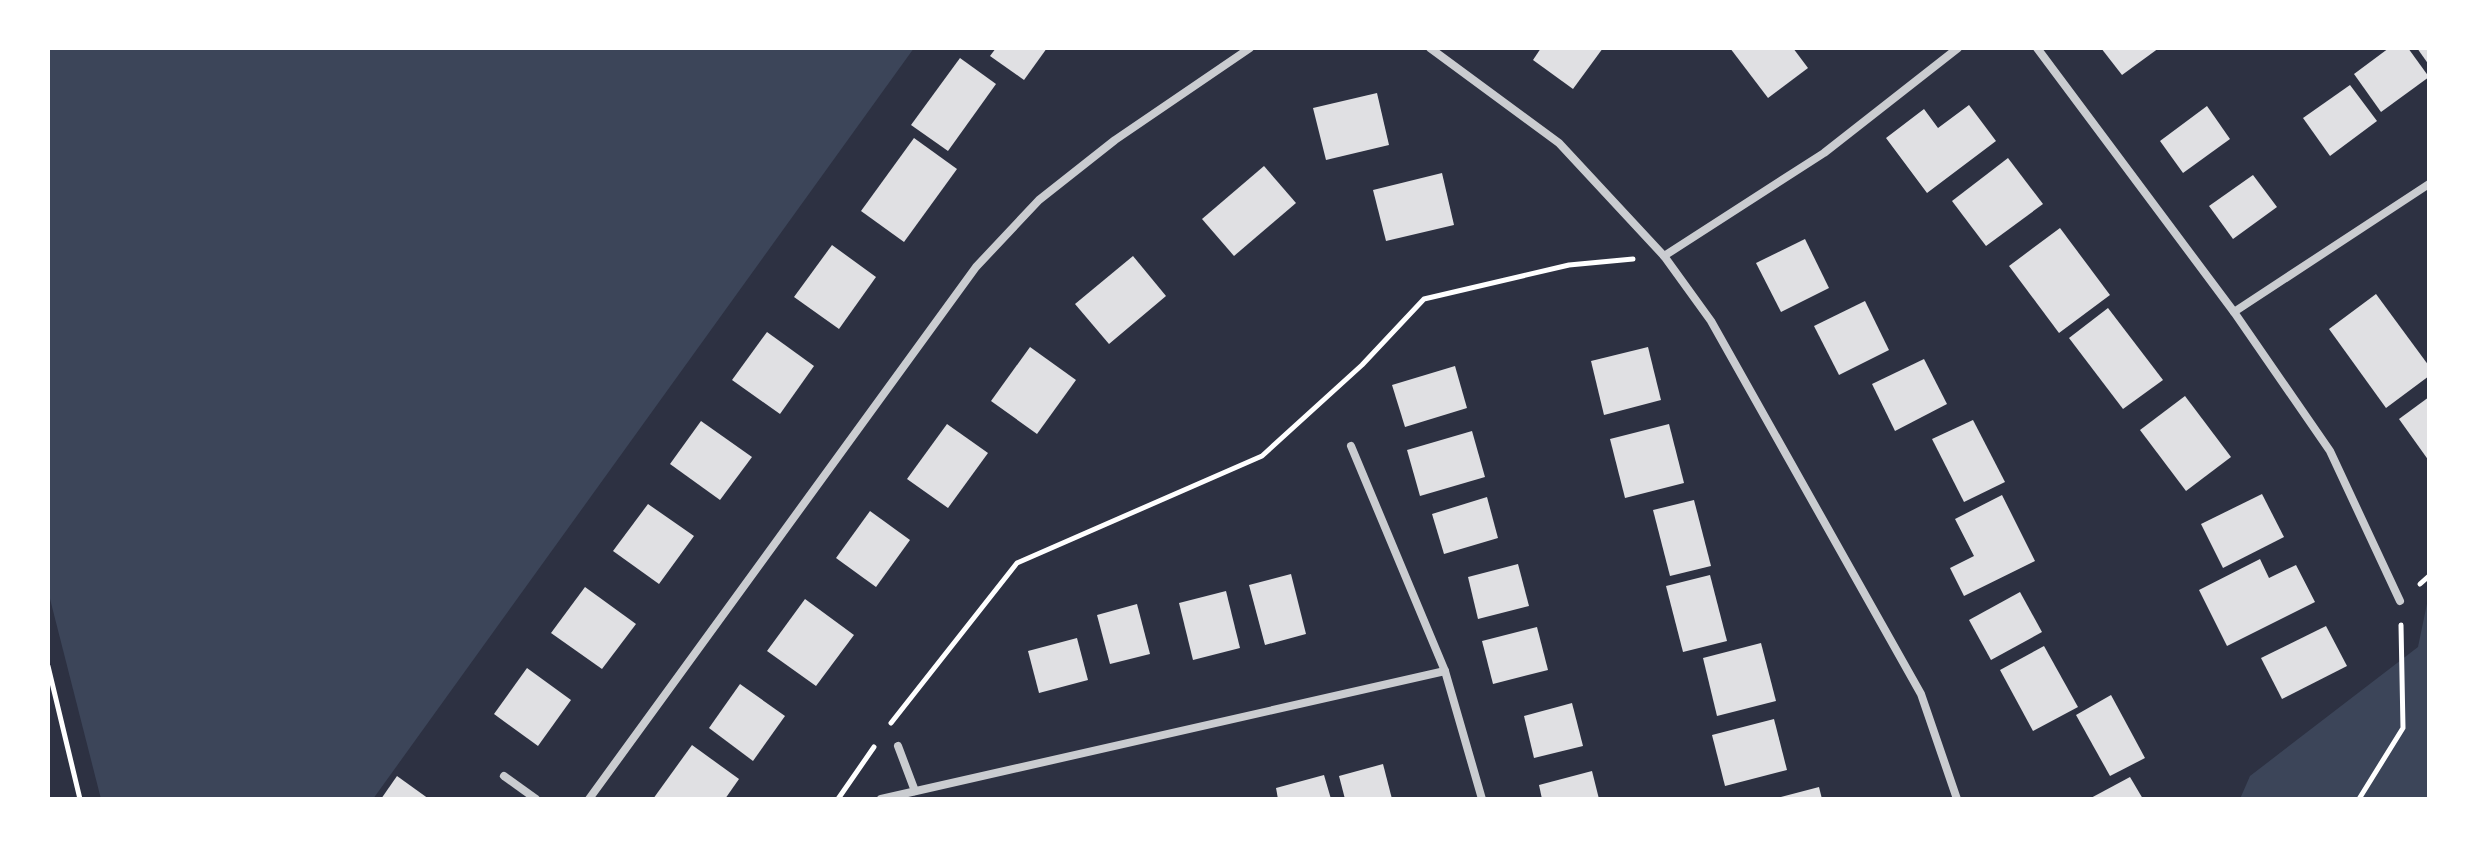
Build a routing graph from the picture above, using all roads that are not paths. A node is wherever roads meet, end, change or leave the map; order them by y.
1 (1250, 48) edge
2 (1430, 48) edge
3 (1958, 48) edge
4 (2037, 48) edge
5 (2429, 184) edge
6 (1664, 256) junction
7 (2234, 312) junction
8 (1351, 446) dead end
9 (2400, 601) road end
10 (1445, 671) junction
11 (898, 746) dead end
12 (504, 776) dead end
13 (915, 791) junction
14 (536, 799) edge
15 (589, 799) edge
16 (881, 799) edge
17 (1482, 799) edge
18 (1957, 799) edge

1 - 15 street
2 - 6 street
3 - 6 street
4 - 7 street
5 - 7 street
6 - 18 street
7 - 9 street
8 - 10 street
10 - 13 street
10 - 17 street
11 - 13 street
12 - 14 street
13 - 16 street

